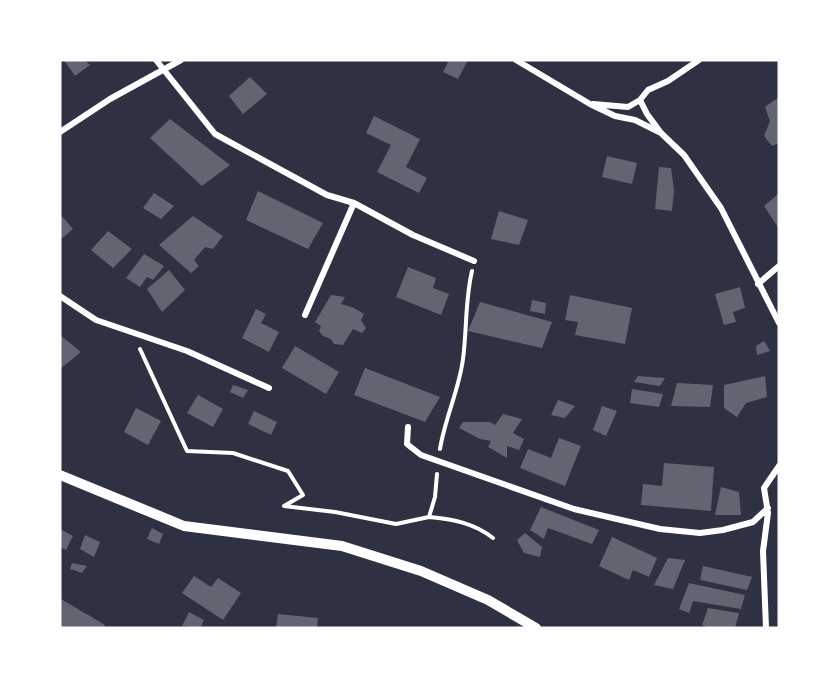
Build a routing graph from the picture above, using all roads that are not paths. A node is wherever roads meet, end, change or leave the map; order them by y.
1 (156, 60) edge
2 (181, 60) edge
3 (516, 60) edge
4 (699, 60) edge
5 (164, 71) junction
6 (640, 100) junction
7 (590, 104) junction
8 (60, 132) edge
9 (661, 133) junction
10 (354, 203) junction
11 (474, 261) road end
12 (779, 266) edge
13 (758, 284) junction
14 (60, 296) edge
15 (305, 315) dead end
16 (779, 323) edge
17 (269, 388) dead end
18 (408, 428) dead end
19 (779, 466) edge
20 (60, 475) edge
21 (768, 508) junction
22 (536, 628) edge
23 (766, 628) edge

1 - 5 street
2 - 5 street
3 - 7 street
4 - 6 street
5 - 8 street
5 - 10 street
6 - 7 street
6 - 9 street
7 - 9 street
9 - 13 street
10 - 11 street
10 - 15 street
12 - 13 street
13 - 16 street
14 - 17 street
18 - 21 street
19 - 21 street
20 - 22 street
21 - 23 street

